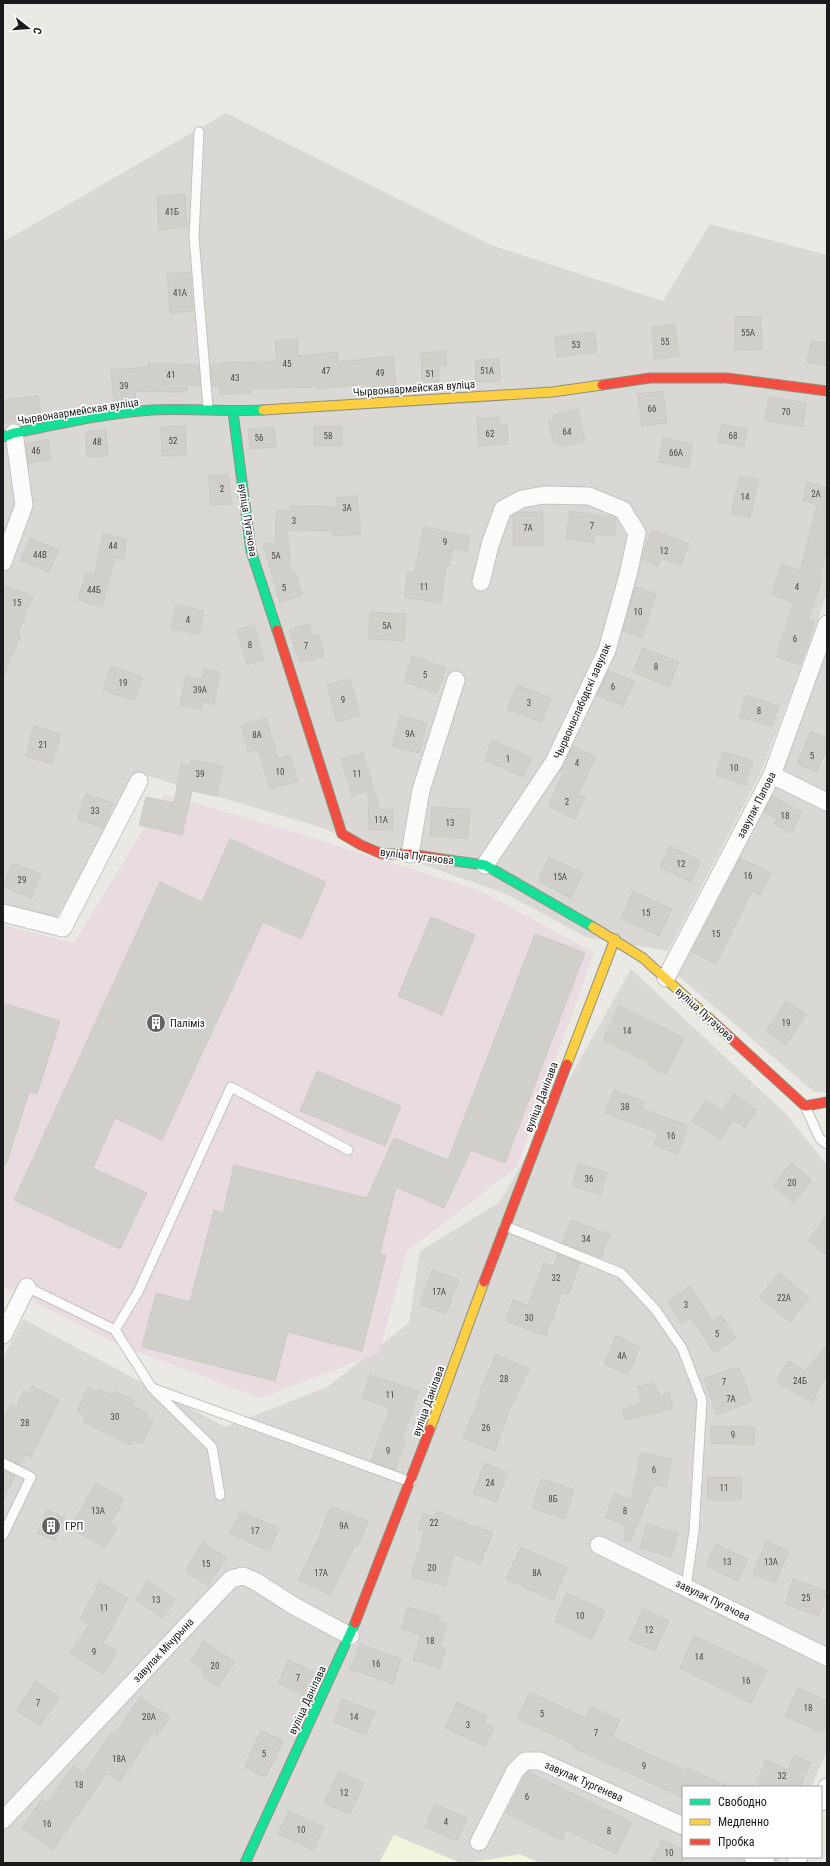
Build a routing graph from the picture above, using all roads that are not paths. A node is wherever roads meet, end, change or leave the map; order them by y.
1 (198, 132) dead end
2 (827, 391) edge
3 (208, 408) junction
4 (233, 412) junction
5 (9, 435) edge
6 (3, 562) edge
7 (481, 582) dead end
8 (827, 624) edge
9 (456, 680) dead end
10 (772, 775) junction
11 (139, 781) dead end
12 (827, 802) edge
13 (410, 854) junction
14 (485, 865) junction
15 (3, 913) edge
16 (615, 939) junction
17 (666, 978) junction
18 (827, 1102) edge
19 (805, 1106) junction
20 (827, 1144) edge
21 (348, 1150) dead end
22 (505, 1226) junction
23 (27, 1287) joint
24 (115, 1330) junction
25 (3, 1336) edge
26 (152, 1388) junction
27 (3, 1463) edge
28 (411, 1482) junction
29 (220, 1495) dead end
30 (3, 1535) edge
31 (599, 1545) dead end
32 (686, 1587) junction
33 (350, 1636) junction
34 (827, 1657) edge
35 (827, 1787) edge
36 (822, 1800) edge
37 (3, 1820) edge
38 (682, 1826) edge
39 (479, 1842) dead end
40 (755, 1858) edge
41 (245, 1863) edge
42 (766, 1863) edge

1 - 3 lane
2 - 4 street, Чырвонаармейская вуліца
3 - 4 street, Чырвонаармейская вуліца
3 - 5 street, Чырвонаармейская вуліца
4 - 13 street, вуліца Пугачова
5 - 6 street
7 - 14 street, Чырвонаслабодскі завулак
8 - 10 street, завулак Папова
9 - 13 street
10 - 12 street
10 - 17 street, завулак Папова
11 - 15 street
13 - 14 street, вуліца Пугачова
14 - 16 street, вуліца Пугачова
16 - 17 street, вуліца Пугачова
16 - 22 street, вуліца Данілава
17 - 19 street, вуліца Пугачова
18 - 19 street
19 - 20 lane
21 - 24 lane
22 - 28 street, вуліца Данілава
22 - 32 lane
23 - 24 lane
23 - 25 street
24 - 26 lane
26 - 28 lane
26 - 29 lane
27 - 30 lane
28 - 33 street, вуліца Данілава
31 - 32 street, завулак Пугачова
32 - 34 street, завулак Пугачова
33 - 37 street, завулак Мічурына
33 - 41 street, вуліца Данілава
35 - 36 street
38 - 39 street, завулак Тургенева
40 - 42 street

